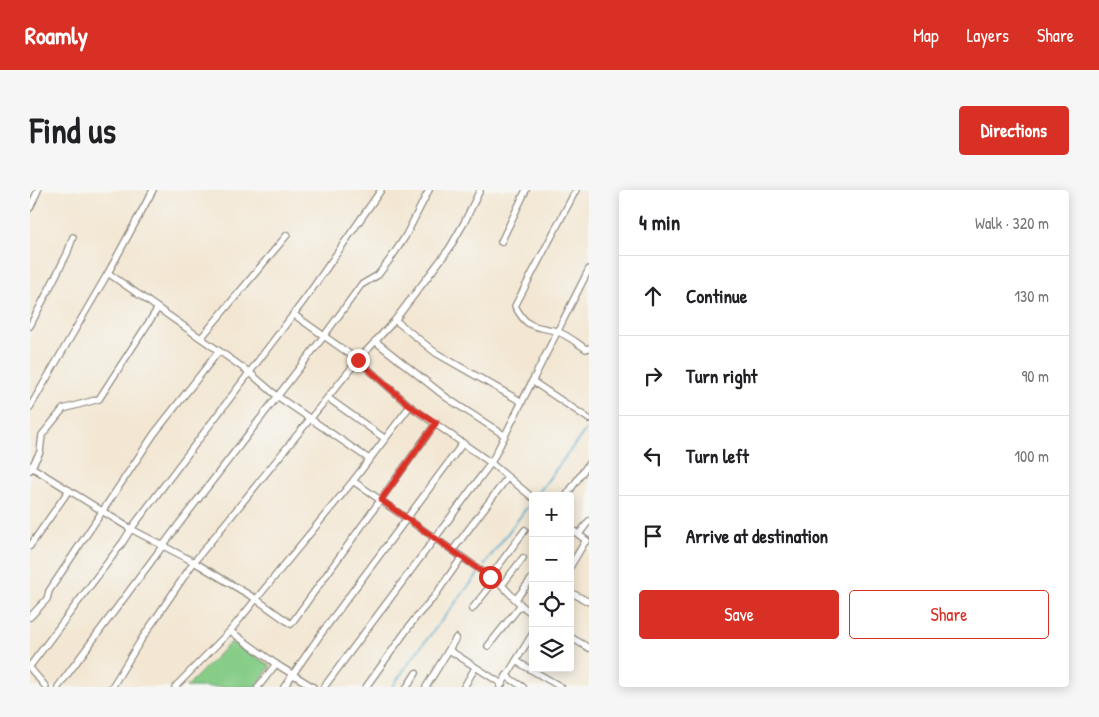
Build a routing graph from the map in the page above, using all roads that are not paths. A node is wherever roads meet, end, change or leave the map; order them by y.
1 (38, 190) edge
2 (154, 190) edge
3 (381, 190) edge
4 (429, 190) edge
5 (480, 190) edge
6 (526, 190) edge
7 (576, 190) edge
8 (30, 208) edge
9 (287, 235) dead end
10 (73, 237) dead end
11 (501, 242) dead end
12 (589, 269) edge
13 (108, 273) junction
14 (158, 308) junction
15 (293, 314) junction
16 (395, 320) junction
17 (30, 326) edge
18 (557, 331) junction
19 (324, 336) junction
20 (201, 338) junction
21 (375, 341) junction
22 (589, 348) edge
23 (219, 351) junction
24 (358, 360) junction
25 (249, 372) junction
26 (532, 380) junction
27 (277, 396) junction
28 (328, 398) junction
29 (522, 402) junction
30 (410, 406) junction
31 (30, 407) edge
32 (311, 419) junction
33 (589, 419) edge
34 (436, 423) junction
35 (504, 436) junction
36 (384, 438) junction
37 (463, 443) junction
38 (369, 459) junction
39 (491, 463) junction
40 (589, 463) edge
41 (31, 468) edge
42 (507, 478) junction
43 (354, 481) junction
44 (69, 490) junction
45 (569, 492) edge
46 (529, 495) edge
47 (381, 500) junction
48 (103, 512) junction
49 (408, 519) junction
50 (589, 521) edge
51 (130, 529) junction
52 (525, 530) dead end
53 (574, 531) edge
54 (579, 534) junction
55 (435, 537) junction
56 (587, 541) edge
57 (30, 546) edge
58 (163, 546) junction
59 (452, 550) junction
60 (462, 557) junction
61 (523, 558) dead end
62 (574, 561) edge
63 (194, 562) junction
64 (493, 579) junction
65 (529, 582) edge
66 (502, 585) junction
67 (574, 594) edge
68 (256, 599) junction
69 (516, 599) junction
70 (589, 602) edge
71 (520, 606) junction
72 (472, 609) dead end
73 (529, 612) edge
74 (30, 617) edge
75 (230, 631) junction
76 (456, 638) dead end
77 (529, 639) edge
78 (574, 639) edge
79 (488, 646) dead end
80 (589, 648) edge
81 (449, 650) junction
82 (516, 660) junction
83 (276, 664) junction
84 (475, 668) junction
85 (31, 671) edge
86 (416, 673) dead end
87 (293, 674) junction
88 (506, 676) junction
89 (501, 686) edge
90 (46, 687) edge
91 (58, 687) edge
92 (112, 687) edge
93 (175, 687) edge
94 (258, 687) edge
95 (284, 687) edge
96 (313, 687) edge
97 (324, 687) edge
98 (366, 687) edge
99 (407, 687) edge
100 (426, 687) edge
101 (464, 687) edge
102 (523, 687) edge
103 (561, 687) edge

1 - 8 street
2 - 13 street
3 - 15 street
4 - 19 street
5 - 16 street
6 - 11 street
7 - 18 street
9 - 20 street
10 - 17 street
12 - 18 street
13 - 14 street
13 - 31 street
14 - 20 street
14 - 41 street
15 - 19 street
15 - 25 street
16 - 21 street
16 - 29 street
18 - 22 street
18 - 26 street
19 - 24 street
19 - 27 street
20 - 23 street
21 - 24 street
21 - 35 street
23 - 25 street
23 - 48 street
24 - 28 street
24 - 30 street
25 - 27 street
25 - 51 street
26 - 29 street
26 - 33 street
27 - 32 street
27 - 58 street
28 - 32 street
28 - 36 street
29 - 35 street
30 - 34 street
30 - 36 street
32 - 38 street
32 - 63 street
34 - 37 street
34 - 47 street
35 - 39 street
36 - 38 street
37 - 39 street
37 - 49 street
38 - 43 street
39 - 42 street
39 - 55 street
40 - 45 street
41 - 44 street
42 - 46 street
42 - 59 street
43 - 47 street
43 - 68 street
44 - 48 street
44 - 57 street
47 - 49 street
47 - 68 street
48 - 51 street
48 - 74 street
49 - 55 street
49 - 87 street
50 - 54 street
51 - 58 street
51 - 85 street
52 - 64 street
53 - 54 street
54 - 56 street
55 - 59 street
55 - 97 street
56 - 62 street
58 - 63 street
58 - 91 street
59 - 60 street
60 - 64 street
60 - 98 street
61 - 66 street
63 - 68 street
63 - 92 street
64 - 66 street
64 - 72 street
65 - 69 street
66 - 69 street
67 - 70 street
68 - 75 street
69 - 71 street
71 - 73 street
71 - 79 street
75 - 83 street
75 - 93 street
76 - 81 street
77 - 82 street
78 - 80 street
81 - 84 street
81 - 100 street
82 - 88 street
82 - 103 street
83 - 87 street
83 - 94 street
84 - 89 street
84 - 101 street
85 - 90 street
86 - 99 street
87 - 95 street
87 - 96 street
88 - 89 street
88 - 102 street

